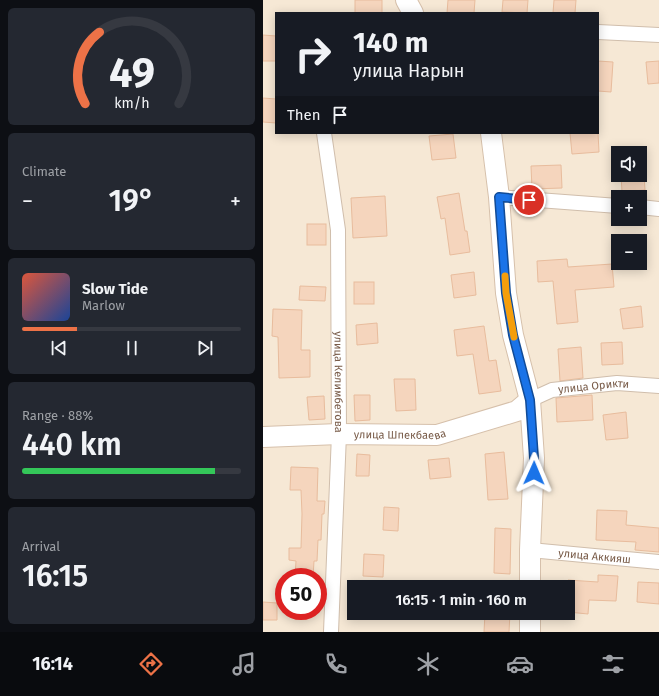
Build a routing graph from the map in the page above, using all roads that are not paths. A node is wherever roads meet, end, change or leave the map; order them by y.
1 (406, 0) edge
2 (412, 12) edge
3 (599, 32) edge
4 (659, 35) edge
5 (324, 134) edge
6 (491, 134) edge
7 (499, 197) junction
8 (611, 205) edge
9 (647, 208) edge
10 (659, 209) edge
11 (659, 386) edge
12 (530, 400) junction
13 (339, 434) junction
14 (263, 437) edge
15 (530, 550) junction
16 (659, 562) edge
17 (530, 580) edge
18 (530, 620) edge
19 (331, 632) edge
20 (530, 632) edge

1 - 2 main road
3 - 4 street
5 - 13 street, улица Келимбетова
6 - 7 main road
7 - 8 street
7 - 12 main road
9 - 10 street
11 - 12 street, улица Орикти
12 - 13 main road, улица Шпекбаева
12 - 15 main road
13 - 14 main road, улица Шпекбаева
13 - 19 street, улица Келимбетова
15 - 16 street, улица Аккияш
15 - 17 main road
18 - 20 main road

